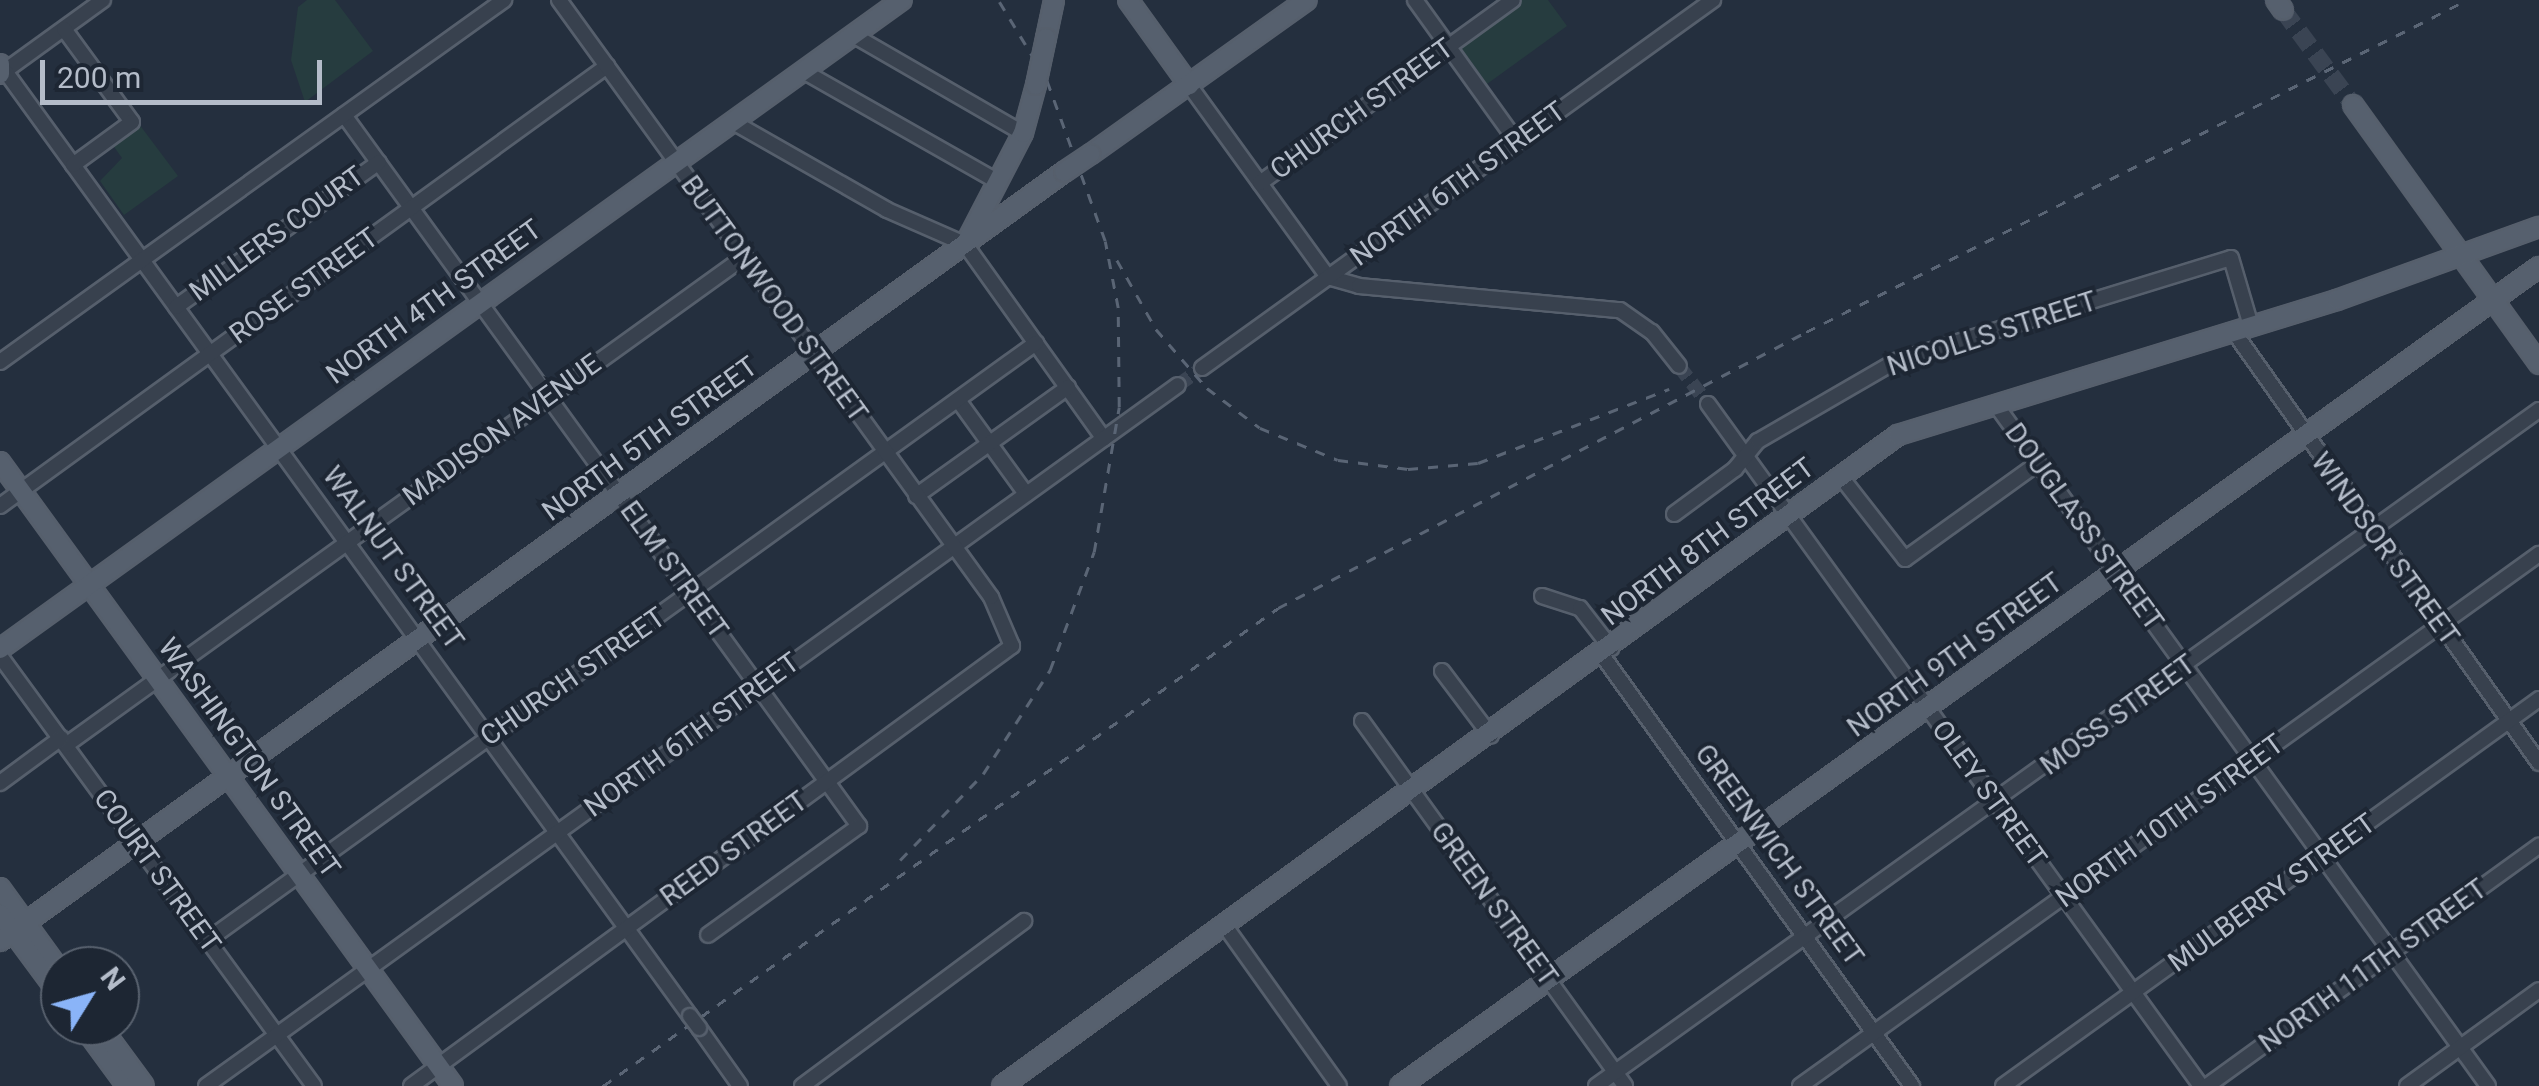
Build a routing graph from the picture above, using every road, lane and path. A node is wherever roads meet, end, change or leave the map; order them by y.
1 (103, 0) edge
2 (504, 0) edge
3 (559, 0) edge
4 (902, 0) edge
5 (1054, 0) edge
6 (1128, 0) edge
7 (1307, 0) edge
8 (1415, 0) edge
9 (1514, 0) edge
10 (1707, 2) edge
11 (64, 28) junction
12 (853, 35) junction
13 (1448, 47) junction
14 (606, 66) junction
15 (2, 70) edge
16 (803, 71) junction
17 (1189, 85) junction
18 (2352, 105) tunnel mouth
19 (344, 115) junction
20 (733, 122) junction
21 (1023, 133) junction
22 (1516, 142) junction
23 (378, 162) junction
24 (676, 162) junction
25 (73, 165) junction
26 (997, 181) junction
27 (1260, 183) junction
28 (412, 208) junction
29 (2539, 226) edge
30 (965, 244) junction
31 (2462, 254) junction
32 (744, 257) junction
33 (2231, 258) joint
34 (142, 260) junction
35 (2539, 267) edge
36 (1328, 276) junction
37 (2493, 300) junction
38 (480, 302) junction
39 (176, 307) junction
40 (2243, 329) junction
41 (1036, 343) junction
42 (210, 353) junction
43 (814, 354) junction
44 (0, 362) edge
45 (2539, 364) edge
46 (1679, 366) tunnel mouth
47 (1202, 368) tunnel mouth
48 (1178, 385) tunnel mouth
49 (1068, 388) junction
50 (548, 397) junction
51 (958, 400) junction
52 (1708, 404) tunnel mouth
53 (1996, 405) junction
54 (2539, 410) edge
55 (2304, 436) junction
56 (1104, 439) junction
57 (990, 443) junction
58 (279, 447) junction
59 (885, 453) junction
60 (1746, 456) junction
61 (0, 462) edge
62 (2038, 463) junction
63 (1841, 477) junction
64 (20, 490) junction
65 (619, 494) junction
66 (1026, 494) junction
67 (916, 496) junction
68 (0, 506) edge
69 (1674, 514) dead end
70 (1788, 516) junction
71 (2371, 531) junction
72 (347, 542) junction
73 (953, 547) junction
74 (2539, 554) edge
75 (2116, 572) junction
76 (90, 584) junction
77 (690, 593) junction
78 (1542, 596) dead end
79 (991, 597) joint
80 (2440, 626) junction
81 (418, 640) junction
82 (0, 652) edge
83 (1606, 652) junction
84 (2184, 667) junction
85 (1442, 672) dead end
86 (158, 678) junction
87 (758, 688) junction
88 (2539, 699) edge
89 (1928, 709) junction
90 (1362, 721) dead end
91 (2508, 721) junction
92 (1491, 736) junction
93 (488, 737) junction
94 (63, 742) junction
95 (2253, 762) junction
96 (2539, 763) edge
97 (229, 776) junction
98 (827, 782) junction
99 (0, 783) edge
100 (1414, 792) junction
101 (1996, 803) junction
102 (557, 832) junction
103 (136, 842) junction
104 (1738, 844) junction
105 (2539, 846) edge
106 (2322, 856) junction
107 (300, 874) junction
108 (0, 888) edge
109 (2064, 898) junction
110 (0, 914) edge
111 (1024, 920) dead end
112 (1225, 926) junction
113 (627, 928) junction
114 (13, 932) edge
115 (708, 935) dead end
116 (1806, 938) junction
117 (208, 940) junction
118 (2392, 952) junction
119 (40, 954) edge
120 (40, 968) edge
121 (368, 968) junction
122 (1548, 980) junction
123 (2539, 990) edge
124 (2133, 993) junction
125 (1874, 1033) junction
126 (276, 1035) junction
127 (98, 1046) edge
128 (115, 1046) edge
129 (2460, 1047) junction
130 (439, 1066) junction
131 (1615, 1072) junction
132 (1026, 1079) edge
133 (127, 1086) edge
134 (144, 1086) edge
135 (206, 1086) edge
136 (314, 1086) edge
137 (412, 1086) edge
138 (453, 1086) edge
139 (740, 1086) edge
140 (802, 1086) edge
141 (1002, 1086) edge
142 (1339, 1086) edge
143 (1400, 1086) edge
144 (1596, 1086) edge
145 (1625, 1086) edge
146 (1800, 1086) edge
147 (1912, 1086) edge
148 (2003, 1086) edge
149 (2204, 1086) edge
150 (2407, 1086) edge
151 (2488, 1086) edge

1 - 11 street
2 - 19 street
3 - 14 street, BUTTONWOOD STREET
4 - 12 main road, NORTH 4TH STREET
5 - 21 main road, bridge
6 - 17 main road
7 - 17 main road, NORTH 5TH STREET
8 - 13 street
9 - 13 street, CHURCH STREET
10 - 22 street, NORTH 6TH STREET
11 - 15 street
11 - 25 street
12 - 16 main road, NORTH 4TH STREET
12 - 21 street
13 - 22 street
13 - 27 street, CHURCH STREET
14 - 24 street, BUTTONWOOD STREET
14 - 28 street, ROSE STREET
15 - 25 street, WALNUT STREET
16 - 20 main road, NORTH 4TH STREET
16 - 26 street
17 - 27 street
17 - 30 main road, NORTH 5TH STREET, bridge
18 - 31 main road
19 - 23 street, ELM STREET
19 - 34 street
20 - 24 main road, NORTH 4TH STREET
20 - 30 street
21 - 26 main road
22 - 36 street, NORTH 6TH STREET
23 - 28 street, ELM STREET
23 - 39 street, MILLERS COURT
24 - 32 street, BUTTONWOOD STREET
24 - 38 main road, NORTH 4TH STREET
25 - 34 street, WALNUT STREET
26 - 30 main road
27 - 36 street
28 - 38 street, ELM STREET
28 - 42 street, ROSE STREET
29 - 31 main road, NORTH 8TH STREET
30 - 41 street
30 - 43 main road, NORTH 5TH STREET
31 - 37 main road
31 - 40 main road, NORTH 8TH STREET
32 - 43 street, BUTTONWOOD STREET
32 - 50 street, MADISON AVENUE
33 - 40 street, WINDSOR STREET
33 - 60 street, NICOLLS STREET
34 - 39 street, WALNUT STREET
34 - 44 street
35 - 37 main road, NORTH 9TH STREET
36 - 46 street
36 - 47 street, NORTH 6TH STREET
37 - 45 main road
37 - 55 main road, NORTH 9TH STREET
38 - 50 street, ELM STREET
38 - 58 main road, NORTH 4TH STREET
39 - 42 street, WALNUT STREET
40 - 53 main road, NORTH 8TH STREET
40 - 55 street, WINDSOR STREET
41 - 49 street
41 - 51 street, CHURCH STREET
42 - 58 street, WALNUT STREET
42 - 64 street, ROSE STREET
43 - 59 street, BUTTONWOOD STREET
43 - 65 main road, NORTH 5TH STREET
48 - 56 street, NORTH 6TH STREET
49 - 56 street
49 - 57 street
50 - 65 street, ELM STREET
50 - 72 street, MADISON AVENUE
51 - 57 street
51 - 59 street, CHURCH STREET
52 - 60 street, OLEY STREET
53 - 62 street, DOUGLASS STREET
53 - 63 main road, NORTH 8TH STREET
54 - 71 street, MOSS STREET
55 - 71 street, WINDSOR STREET
55 - 75 main road, NORTH 9TH STREET
56 - 66 street, NORTH 6TH STREET
57 - 66 street
57 - 67 street
58 - 72 street, WALNUT STREET
58 - 76 main road, NORTH 4TH STREET
59 - 67 street, BUTTONWOOD STREET
59 - 77 street, CHURCH STREET
60 - 69 street, NICOLLS STREET
60 - 70 street, OLEY STREET
61 - 64 main road, WASHINGTON STREET
62 - 63 street
62 - 75 street, DOUGLASS STREET
63 - 70 main road, NORTH 8TH STREET
64 - 68 street, ROSE STREET
64 - 76 main road, WASHINGTON STREET
65 - 77 street, ELM STREET
65 - 81 main road, NORTH 5TH STREET
66 - 73 street, NORTH 6TH STREET
67 - 73 street, BUTTONWOOD STREET
70 - 83 main road, NORTH 8TH STREET
70 - 89 street, OLEY STREET
71 - 80 street, WINDSOR STREET
71 - 84 street, MOSS STREET
72 - 81 street, WALNUT STREET
72 - 86 street, MADISON AVENUE
73 - 79 street, BUTTONWOOD STREET
73 - 87 street, NORTH 6TH STREET
74 - 80 street, NORTH 10TH STREET
75 - 84 street, DOUGLASS STREET
75 - 89 main road, NORTH 9TH STREET
76 - 82 main road, NORTH 4TH STREET
76 - 86 main road, WASHINGTON STREET
77 - 87 street, ELM STREET
77 - 93 street, CHURCH STREET
78 - 83 street, GREENWICH STREET
79 - 98 street, REED STREET
80 - 91 street, WINDSOR STREET
80 - 95 street, NORTH 10TH STREET
81 - 93 street, WALNUT STREET
81 - 97 main road, NORTH 5TH STREET
82 - 94 street, COURT STREET
83 - 92 main road, NORTH 8TH STREET
83 - 104 street, GREENWICH STREET
84 - 95 street, DOUGLASS STREET
84 - 101 street, MOSS STREET
85 - 92 street
86 - 94 street, MADISON AVENUE
86 - 97 main road, WASHINGTON STREET
87 - 98 street, ELM STREET
87 - 102 street, NORTH 6TH STREET
88 - 91 street, MULBERRY STREET
89 - 101 street, OLEY STREET
89 - 104 main road, NORTH 9TH STREET
90 - 100 street, GREEN STREET
91 - 96 street, WINDSOR STREET
91 - 106 street, MULBERRY STREET
92 - 100 main road, NORTH 8TH STREET
93 - 102 street, WALNUT STREET
93 - 107 street, CHURCH STREET
94 - 99 street, MADISON AVENUE
94 - 103 street, COURT STREET
95 - 106 street, DOUGLASS STREET
95 - 109 street, NORTH 10TH STREET
97 - 103 main road, NORTH 5TH STREET
97 - 107 main road, WASHINGTON STREET
98 - 113 street, REED STREET
98 - 115 street, ELM STREET
100 - 112 main road, NORTH 8TH STREET
100 - 122 street, GREEN STREET
101 - 109 street, OLEY STREET
101 - 116 street, MOSS STREET
102 - 113 street, WALNUT STREET
102 - 121 street, NORTH 6TH STREET
103 - 114 main road, NORTH 5TH STREET
103 - 117 street, COURT STREET
104 - 116 street, GREENWICH STREET
104 - 122 main road, NORTH 9TH STREET
105 - 118 street, NORTH 11TH STREET
106 - 118 street, DOUGLASS STREET
106 - 124 street, MULBERRY STREET
107 - 117 street, CHURCH STREET
107 - 121 main road, WASHINGTON STREET
108 - 114 main road
109 - 124 street, OLEY STREET
109 - 125 street, NORTH 10TH STREET
110 - 114 main road
111 - 140 street
112 - 132 main road, NORTH 8TH STREET
112 - 142 street
113 - 130 street, REED STREET
113 - 139 street, WALNUT STREET
114 - 119 main road
114 - 120 main road
116 - 125 street, GREENWICH STREET
116 - 131 street, MOSS STREET
117 - 126 street, COURT STREET
118 - 129 street, DOUGLASS STREET
118 - 149 street, NORTH 11TH STREET
121 - 126 street, NORTH 6TH STREET
121 - 130 main road, WASHINGTON STREET
122 - 131 street, GREEN STREET
122 - 143 main road, NORTH 9TH STREET
123 - 129 street
124 - 148 street, MULBERRY STREET
124 - 149 street, OLEY STREET
125 - 146 street, NORTH 10TH STREET
125 - 147 street, GREENWICH STREET
126 - 135 street, NORTH 6TH STREET
126 - 136 street, COURT STREET
127 - 133 main road
128 - 134 main road
129 - 150 street
129 - 151 street, DOUGLASS STREET
130 - 137 street, REED STREET
130 - 138 main road, WASHINGTON STREET
131 - 144 street, MOSS STREET
131 - 145 street, GREEN STREET
132 - 141 main road, NORTH 8TH STREET

